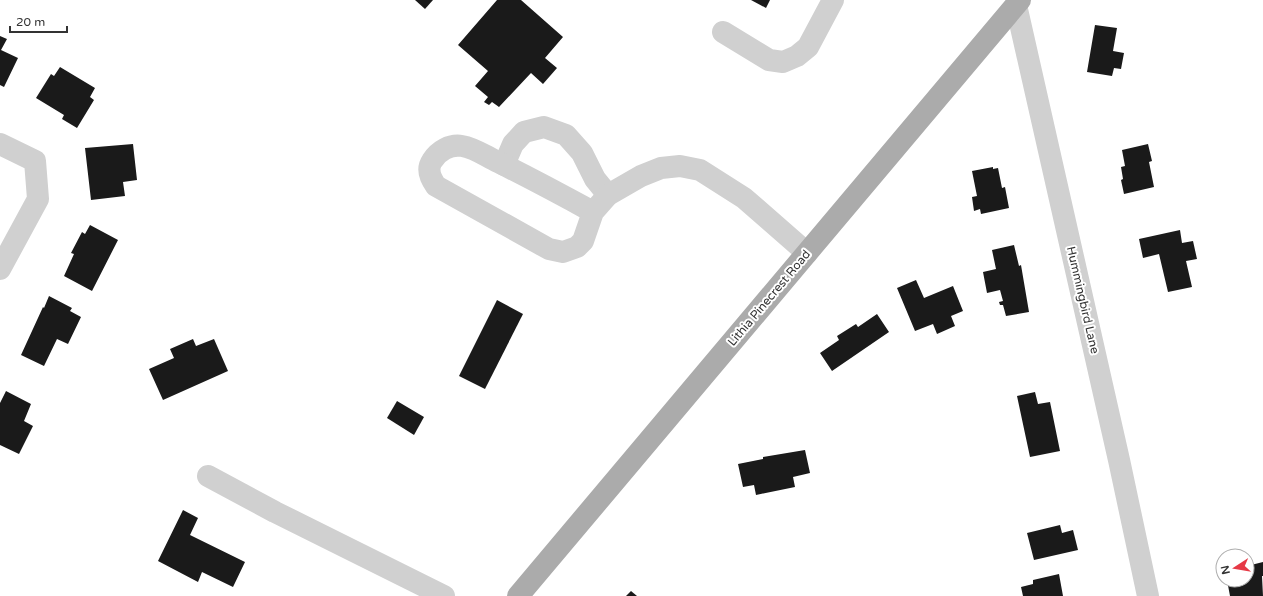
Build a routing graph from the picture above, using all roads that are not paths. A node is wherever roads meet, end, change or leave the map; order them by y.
1 (833, 0) edge
2 (1018, 3) edge
3 (723, 32) dead end
4 (0, 144) edge
5 (504, 165) junction
6 (608, 195) junction
7 (593, 212) junction
8 (807, 252) junction
9 (0, 269) edge
10 (208, 476) dead end
11 (444, 596) edge
12 (518, 596) edge
13 (1148, 596) edge

1 - 3 street
2 - 8 main road, Lithia Pinecrest Road
2 - 13 street, Hummingbird Lane
4 - 9 street
5 - 6 street
5 - 7 street
5 - 7 street
6 - 7 street
6 - 8 street
8 - 12 main road, Lithia Pinecrest Road
10 - 11 street

